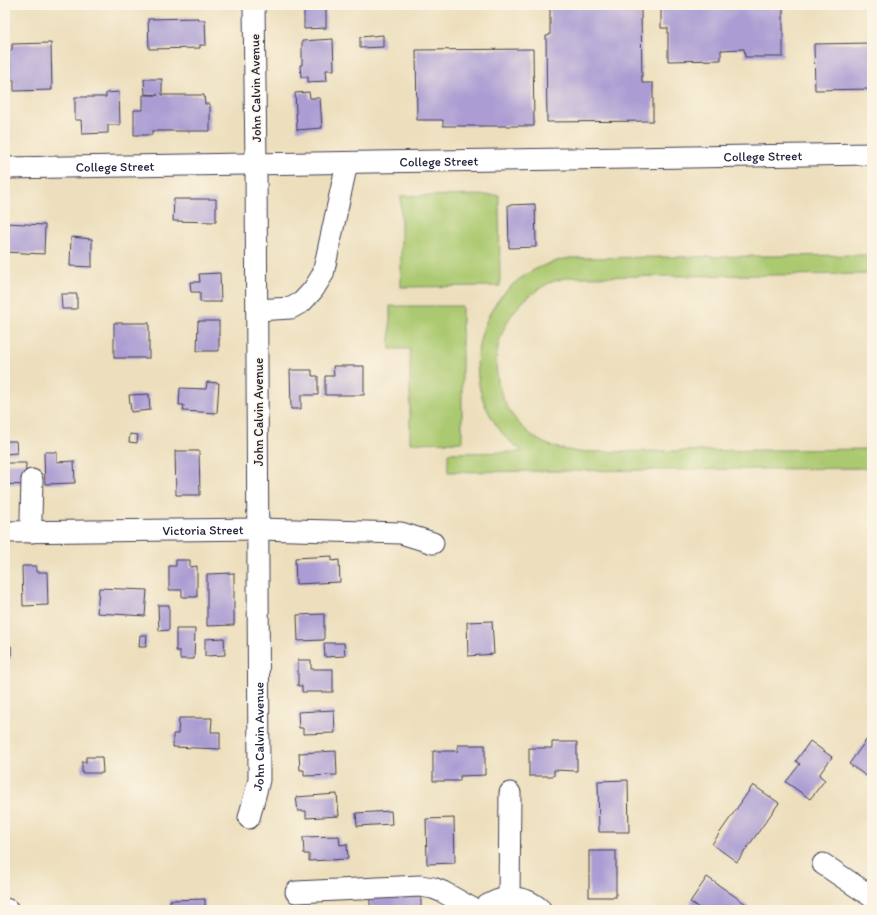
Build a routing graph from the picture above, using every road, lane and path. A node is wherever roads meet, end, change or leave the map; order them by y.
1 (254, 5) edge
2 (872, 154) edge
3 (347, 163) junction
4 (256, 164) junction
5 (5, 168) edge
6 (257, 310) junction
7 (32, 480) dead end
8 (258, 529) junction
9 (5, 532) edge
10 (31, 532) junction
11 (433, 543) dead end
12 (510, 793) dead end
13 (249, 818) dead end
14 (823, 864) dead end
15 (296, 892) dead end
16 (872, 897) edge
17 (509, 898) junction
18 (475, 910) edge
19 (481, 910) edge
20 (541, 910) edge

1 - 4 street, John Calvin Avenue
2 - 3 street, College Street
3 - 4 street, College Street
3 - 6 street
4 - 5 street, College Street
4 - 6 street, John Calvin Avenue
6 - 8 street, John Calvin Avenue
7 - 10 street
8 - 10 street, Victoria Street
8 - 11 street, Victoria Street
8 - 13 street, John Calvin Avenue
9 - 10 street, Victoria Street
12 - 17 street
14 - 16 street
15 - 18 street
17 - 19 street
17 - 20 street

